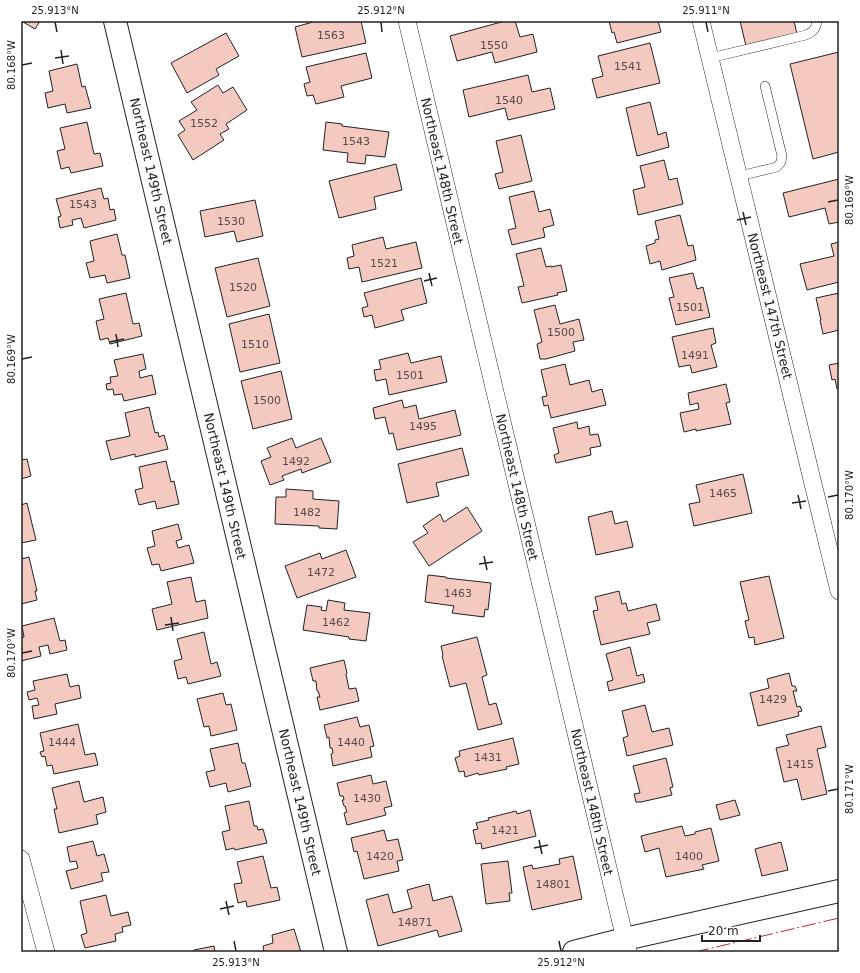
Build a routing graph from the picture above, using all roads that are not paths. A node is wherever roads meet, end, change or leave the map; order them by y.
1 (115, 21) edge
2 (407, 21) edge
3 (702, 21) edge
4 (817, 21) edge
5 (710, 58) junction
6 (765, 86) dead end
7 (739, 176) junction
8 (839, 591) edge
9 (21, 858) edge
10 (839, 891) edge
11 (626, 946) edge
12 (46, 952) edge
13 (336, 952) edge
14 (574, 952) edge

1 - 13 street, Northeast 149th Street
2 - 11 street, Northeast 148th Street
3 - 5 street, Northeast 147th Street
4 - 5 lane
5 - 7 street, Northeast 147th Street
6 - 7 lane
7 - 8 street, Northeast 147th Street
9 - 12 street
10 - 11 street
11 - 14 street

